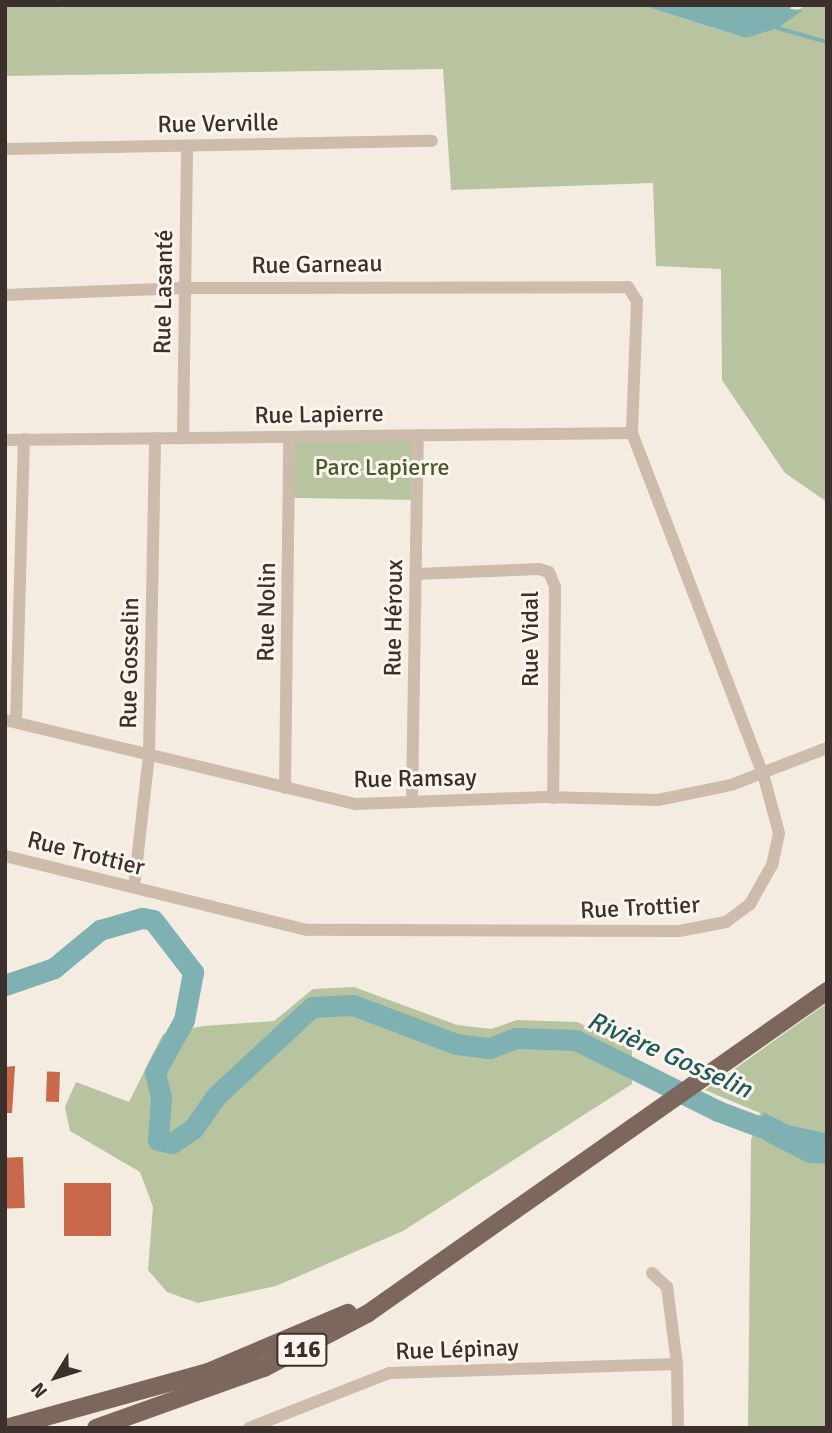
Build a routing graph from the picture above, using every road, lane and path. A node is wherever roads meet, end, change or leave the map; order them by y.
1 (432, 141) dead end
2 (187, 146) junction
3 (5, 149) edge
4 (628, 287) joint
5 (185, 288) junction
6 (5, 295) edge
7 (632, 433) junction
8 (418, 435) junction
9 (289, 437) junction
10 (155, 438) junction
11 (183, 438) junction
12 (24, 439) junction
13 (5, 440) edge
14 (416, 574) junction
15 (11, 721) edge
16 (827, 748) edge
17 (149, 755) junction
18 (763, 774) junction
19 (285, 788) junction
20 (553, 798) junction
21 (412, 802) junction
22 (5, 856) edge
23 (134, 887) junction
24 (827, 991) edge
25 (431, 1268) junction
26 (652, 1273) dead end
27 (677, 1364) junction
28 (6, 1428) edge
29 (96, 1428) edge
30 (249, 1428) edge
31 (678, 1428) edge

1 - 2 street, Rue Verville
2 - 3 street, Rue Verville
2 - 5 street, Rue Lasanté
4 - 5 street, Rue Garneau
4 - 7 street, Rue Trottier
5 - 6 street, Rue Garneau
5 - 11 street, Rue Lasanté
7 - 8 street, Rue Lapierre
7 - 18 street, Rue Trottier
8 - 9 street, Rue Lapierre
8 - 14 street, Rue Héroux
9 - 11 street, Rue Lapierre
9 - 19 street, Rue Nolin
10 - 11 street, Rue Lapierre
10 - 12 street, Rue Lapierre
10 - 17 street, Rue Gosselin
12 - 13 street, Rue Lapierre
12 - 15 street
14 - 20 street, Rue Vidal
14 - 21 street, Rue Héroux
15 - 17 street, Rue Ramsay
16 - 18 street, Rue Ramsay
17 - 19 street, Rue Ramsay
17 - 23 street, Rue Gosselin
18 - 20 street, Rue Ramsay
18 - 23 street, Rue Trottier
19 - 21 street, Rue Ramsay
20 - 21 street, Rue Ramsay
22 - 23 street, Rue Trottier
24 - 25 main road, 116
25 - 28 main road, 116
25 - 29 main road, 116
26 - 27 street
27 - 30 street, Rue Lépinay
27 - 31 street

